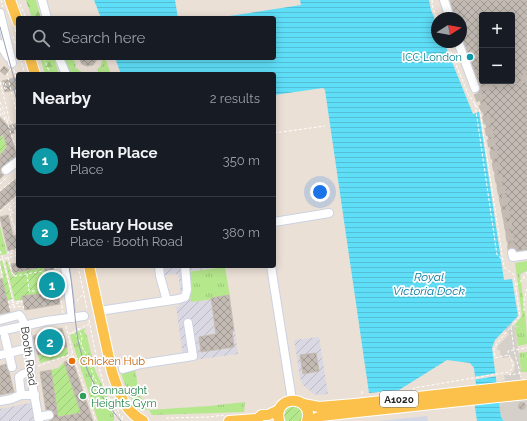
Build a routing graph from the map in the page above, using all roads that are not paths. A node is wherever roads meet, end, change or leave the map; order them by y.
1 (10, 0) edge
2 (42, 0) edge
3 (2, 12) edge
4 (16, 16) edge
5 (46, 16) edge
6 (0, 44) edge
7 (460, 48) edge
8 (31, 60) edge
9 (60, 60) edge
10 (34, 72) edge
11 (65, 72) edge
12 (475, 88) dead end
13 (16, 163) edge
14 (8, 173) road end
15 (329, 213) dead end
16 (276, 222) edge
17 (512, 253) dead end
18 (527, 255) edge
19 (65, 268) edge
20 (89, 268) edge
21 (159, 268) edge
22 (185, 268) edge
23 (271, 268) edge
24 (167, 301) junction
25 (99, 311) junction
26 (86, 315) road end
27 (68, 318) junction
28 (0, 320) edge
29 (188, 323) dead end
30 (25, 326) junction
31 (2, 334) edge
32 (29, 348) junction
33 (9, 353) junction
34 (0, 355) edge
35 (12, 367) dead end
36 (32, 369) junction
37 (123, 369) dead end
38 (527, 385) edge
39 (527, 394) edge
40 (22, 395) junction
41 (35, 395) junction
42 (292, 400) junction
43 (0, 401) edge
44 (303, 404) junction
45 (356, 408) junction
46 (279, 410) junction
47 (49, 415) dead end
48 (226, 418) edge
49 (38, 419) edge
50 (258, 420) edge
51 (143, 421) edge
52 (279, 421) edge
53 (308, 421) edge

1 - 4 main road
2 - 5 street
3 - 6 street
7 - 12 street
8 - 10 main road
9 - 11 street
13 - 14 street
15 - 16 street
17 - 18 street
19 - 27 street
20 - 25 main road
21 - 24 street
22 - 24 street
23 - 42 street
24 - 25 street
25 - 51 main road
26 - 27 street
27 - 30 street
28 - 30 street, Booth Road
29 - 37 street
30 - 31 street
30 - 32 street, Booth Road
31 - 33 street
32 - 33 street
32 - 36 street, Booth Road
33 - 34 street
33 - 35 street
36 - 40 street
36 - 41 street, Booth Road
38 - 45 main road, A1020, bridge
39 - 45 main road, A1020, bridge
40 - 41 street
40 - 43 street
41 - 49 street, Booth Road
42 - 44 main road, A1020
42 - 46 main road
44 - 45 main road, A1020
44 - 53 main road, A1020
45 - 53 main road, A1020
46 - 50 main road
46 - 52 main road
47 - 49 street
48 - 50 main road

